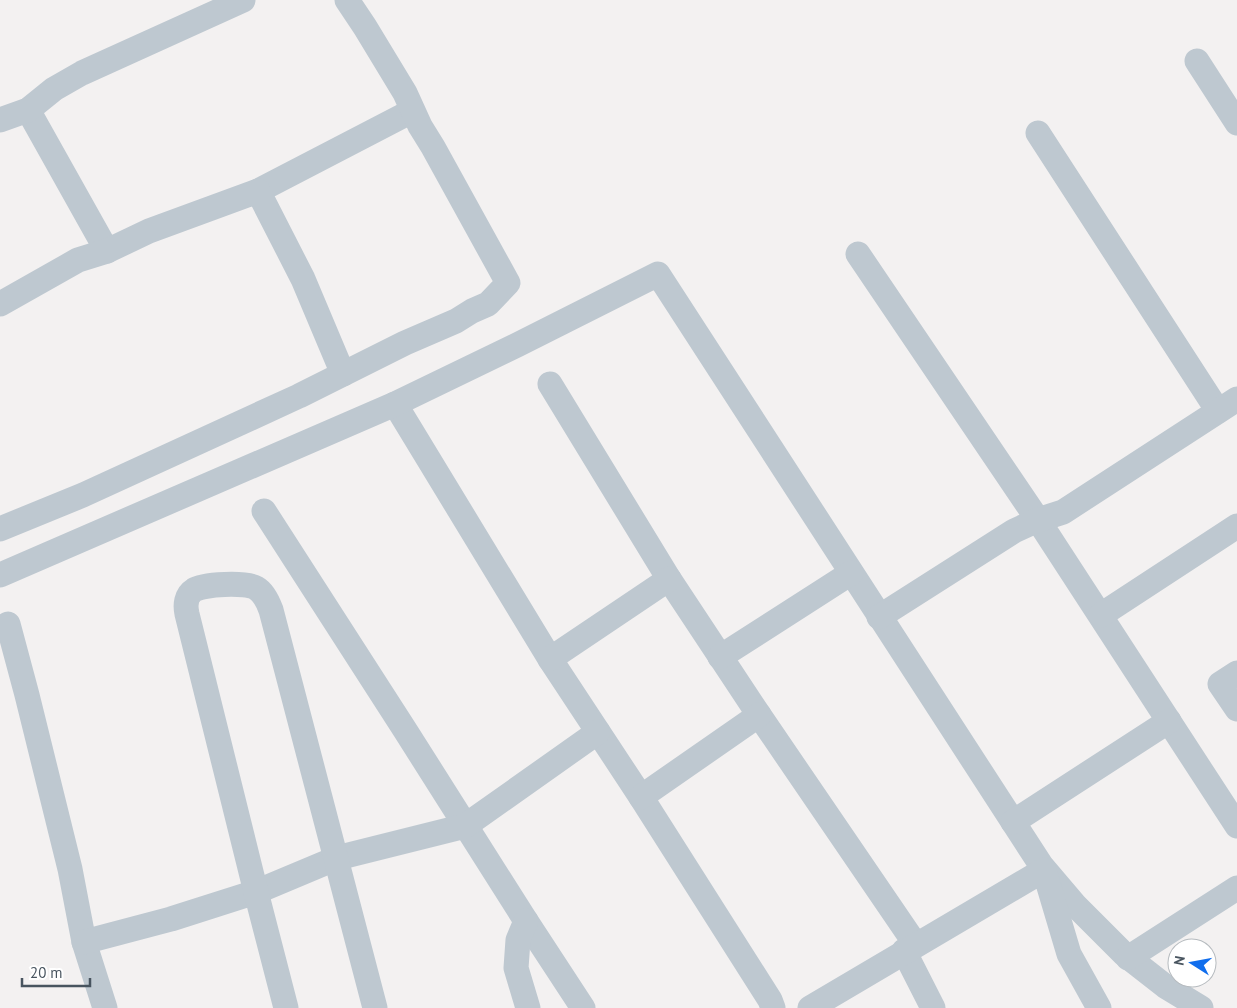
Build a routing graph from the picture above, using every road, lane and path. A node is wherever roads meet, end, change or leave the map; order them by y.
1 (243, 0) edge
2 (347, 0) edge
3 (1197, 61) dead end
4 (28, 110) junction
5 (412, 111) junction
6 (0, 120) edge
7 (1237, 123) edge
8 (1038, 133) dead end
9 (258, 191) junction
10 (107, 252) junction
11 (858, 254) dead end
12 (0, 304) edge
13 (343, 374) junction
14 (550, 384) dead end
15 (395, 404) junction
16 (1227, 405) edge
17 (264, 511) dead end
18 (1038, 520) junction
19 (1237, 526) edge
20 (0, 529) edge
21 (851, 572) junction
22 (0, 575) edge
23 (669, 580) junction
24 (1101, 615) junction
25 (879, 617) junction
26 (8, 624) dead end
27 (720, 657) junction
28 (550, 659) junction
29 (1237, 673) edge
30 (1237, 709) edge
31 (759, 715) junction
32 (1170, 721) junction
33 (598, 732) junction
34 (641, 797) junction
35 (1013, 822) junction
36 (465, 826) junction
37 (1237, 826) edge
38 (337, 858) junction
39 (1044, 870) junction
40 (1237, 888) edge
41 (256, 892) junction
42 (526, 921) junction
43 (84, 942) junction
44 (910, 948) junction
45 (1128, 958) junction
46 (105, 1008) edge
47 (286, 1008) edge
48 (375, 1008) edge
49 (528, 1008) edge
50 (583, 1008) edge
51 (773, 1008) edge
52 (810, 1008) edge
53 (933, 1008) edge
54 (1099, 1008) edge
55 (1201, 1008) edge

1 - 4 street
2 - 5 street
3 - 7 street
4 - 6 street
4 - 10 street
5 - 9 street
5 - 13 street
8 - 16 street
9 - 10 street
9 - 13 street
10 - 12 street
11 - 18 street
13 - 20 street
14 - 23 street
15 - 21 street
15 - 22 street
15 - 28 street
16 - 18 street
17 - 36 street
18 - 24 street
18 - 25 street
19 - 24 street
21 - 25 street
21 - 27 street
23 - 27 street
23 - 28 street
24 - 32 street
25 - 35 street
26 - 43 street
27 - 31 street
28 - 33 street
29 - 30 street
31 - 34 street
31 - 44 street
32 - 35 street
32 - 37 street
33 - 34 street
33 - 36 street
34 - 51 street
35 - 39 street
36 - 38 street
36 - 42 street
38 - 41 street
38 - 41 street
38 - 48 street
39 - 44 street
39 - 45 street
39 - 54 street
40 - 45 street
41 - 43 street
41 - 47 street
42 - 49 street
42 - 50 street
43 - 46 street
44 - 52 street
44 - 53 street
45 - 55 street

